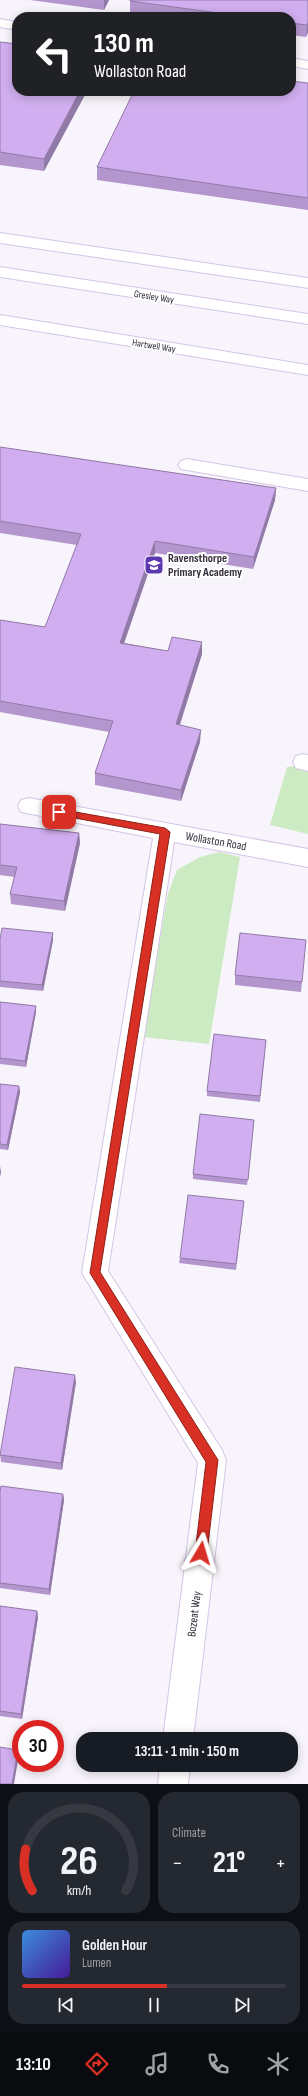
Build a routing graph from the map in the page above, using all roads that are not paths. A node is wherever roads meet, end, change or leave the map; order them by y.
1 (0, 23) edge
2 (12, 25) edge
3 (296, 63) edge
4 (308, 64) edge
5 (0, 238) edge
6 (0, 272) edge
7 (308, 283) edge
8 (308, 319) edge
9 (0, 320) edge
10 (308, 370) edge
11 (187, 465) dead end
12 (308, 485) edge
13 (29, 806) dead end
14 (165, 832) junction
15 (308, 858) edge
16 (179, 1732) edge
17 (174, 1772) edge
18 (173, 1784) edge

1 - 2 street
3 - 4 street
5 - 7 street
6 - 8 street, Gresley Way
9 - 10 street, Hartwell Way
11 - 12 lane
13 - 14 street, Wollaston Road
14 - 15 street, Wollaston Road
14 - 16 street, Bozeat Way
17 - 18 street

